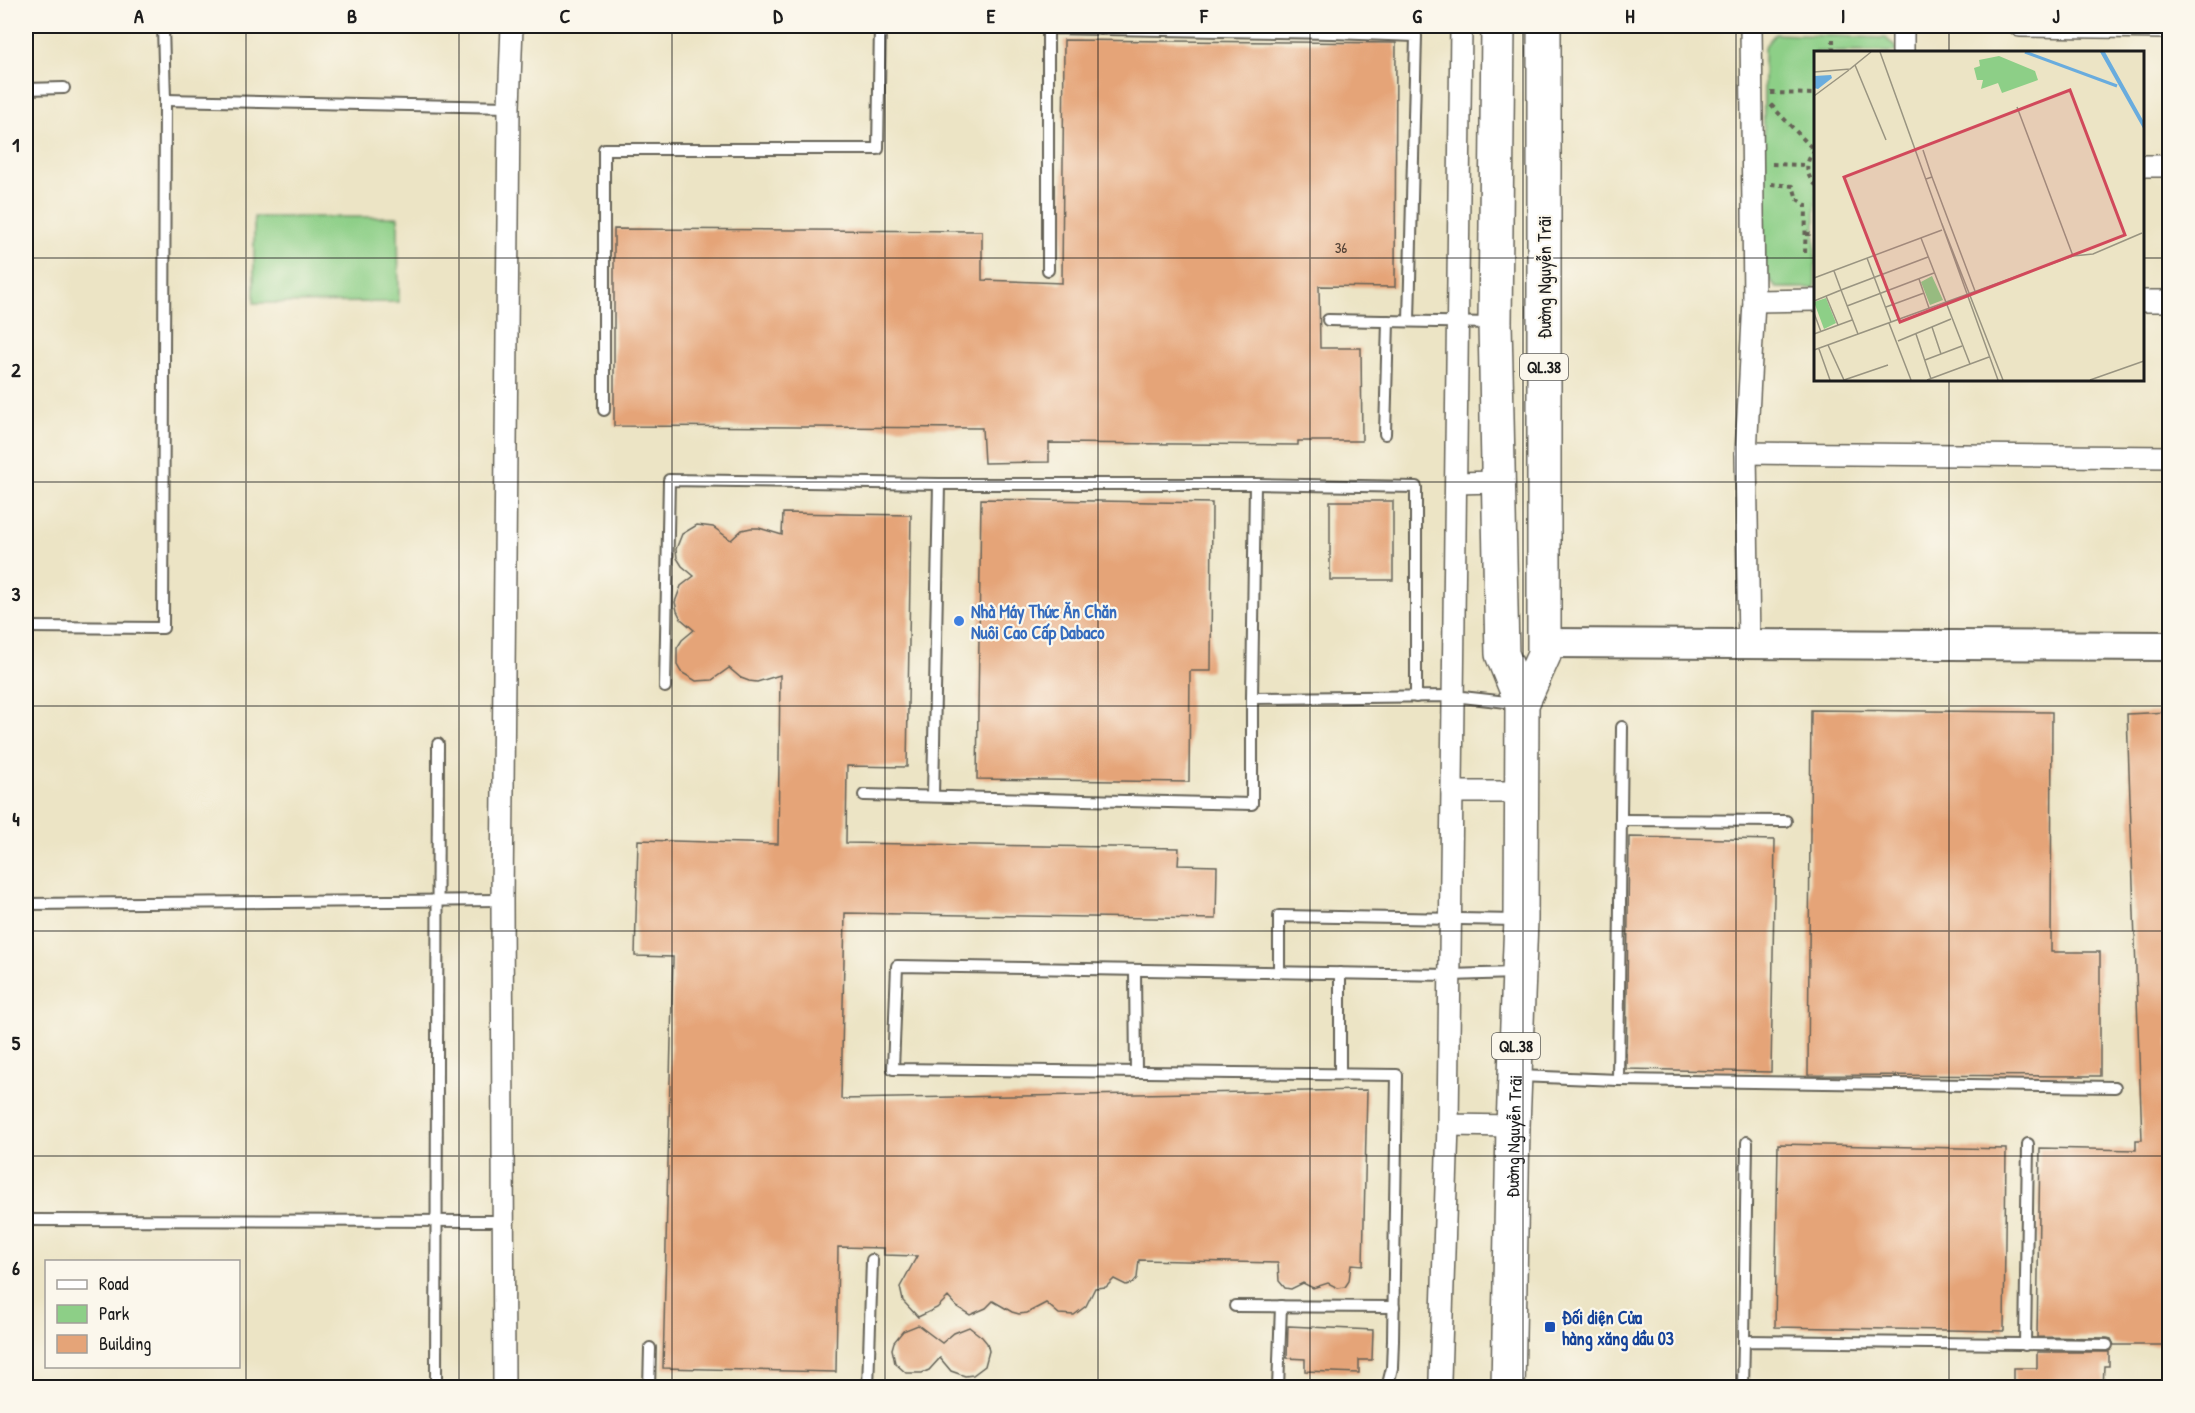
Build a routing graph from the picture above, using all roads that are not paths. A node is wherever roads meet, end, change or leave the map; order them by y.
1 (163, 26) edge
2 (512, 26) edge
3 (880, 26) edge
4 (1461, 26) edge
5 (1498, 26) edge
6 (1544, 26) edge
7 (1751, 26) edge
8 (1903, 26) edge
9 (2020, 26) edge
10 (2169, 28) edge
11 (1903, 51) edge
12 (64, 88) dead end
13 (26, 89) edge
14 (165, 100) junction
15 (509, 107) junction
16 (2144, 166) edge
17 (2169, 166) edge
18 (1459, 209) junction
19 (1497, 209) junction
20 (1048, 270) dead end
21 (1814, 300) edge
22 (1754, 301) junction
23 (2144, 301) edge
24 (2169, 301) edge
25 (1328, 320) dead end
26 (1388, 321) junction
27 (1409, 321) junction
28 (1458, 322) junction
29 (1495, 323) junction
30 (604, 410) dead end
31 (1385, 434) dead end
32 (1746, 453) junction
33 (2169, 457) edge
34 (1497, 482) junction
35 (1456, 483) junction
36 (939, 484) junction
37 (1255, 484) junction
38 (26, 627) edge
39 (1544, 643) junction
40 (1749, 644) junction
41 (2169, 646) edge
42 (665, 687) dead end
43 (1453, 696) junction
44 (1416, 697) junction
45 (1252, 698) junction
46 (1522, 704) junction
47 (1622, 727) dead end
48 (438, 744) dead end
49 (1452, 792) junction
50 (1521, 792) junction
51 (864, 795) dead end
52 (933, 796) junction
53 (1621, 820) junction
54 (1786, 820) dead end
55 (438, 900) junction
56 (502, 900) junction
57 (26, 904) edge
58 (1451, 918) junction
59 (1521, 920) junction
60 (1135, 970) junction
61 (1279, 972) junction
62 (1340, 973) junction
63 (1519, 973) junction
64 (1450, 975) junction
65 (1136, 1072) junction
66 (1340, 1074) junction
67 (1515, 1076) junction
68 (1618, 1080) junction
69 (2115, 1087) dead end
70 (1448, 1125) junction
71 (1513, 1126) junction
72 (1747, 1142) dead end
73 (2028, 1144) dead end
74 (26, 1220) edge
75 (437, 1221) junction
76 (503, 1221) junction
77 (872, 1260) dead end
78 (1235, 1306) dead end
79 (1281, 1306) junction
80 (1394, 1307) junction
81 (1744, 1341) junction
82 (2025, 1345) junction
83 (2107, 1345) dead end
84 (650, 1348) dead end
85 (1440, 1379) dead end
86 (436, 1384) dead end
87 (504, 1388) edge
88 (649, 1388) edge
89 (868, 1388) edge
90 (1278, 1388) edge
91 (1387, 1388) edge
92 (1508, 1388) edge
93 (1743, 1388) edge

1 - 14 lane
2 - 15 street
3 - 30 lane
4 - 18 street
5 - 19 highway, Đường Nguyễn Trãi / QL.38
6 - 39 highway, Đường Nguyễn Trãi / QL.38
7 - 22 street
8 - 11 street
9 - 10 street
12 - 13 lane
14 - 15 lane
14 - 38 lane
15 - 56 street
16 - 17 street
18 - 19 street
18 - 28 street
19 - 29 highway, Đường Nguyễn Trãi / QL.38
20 - 27 lane
21 - 22 street
22 - 32 street
23 - 24 street
25 - 26 lane
26 - 27 lane
26 - 31 lane
27 - 28 lane
28 - 29 lane
28 - 35 street
29 - 34 highway, Đường Nguyễn Trãi / QL.38
32 - 33 street
32 - 40 street
34 - 35 street
34 - 46 highway, Đường Nguyễn Trãi / QL.38
35 - 43 street
36 - 37 lane
36 - 42 lane
36 - 52 lane
37 - 44 lane
37 - 45 lane
39 - 40 street
39 - 46 highway, Đường Nguyễn Trãi / QL.38
40 - 41 street
43 - 44 lane
43 - 46 lane
43 - 49 street
44 - 45 lane
45 - 52 lane
46 - 50 highway, Đường Nguyễn Trãi / QL.38
47 - 53 lane
48 - 55 lane
49 - 50 street
49 - 58 street
50 - 59 highway, Đường Nguyễn Trãi / QL.38
51 - 52 lane
53 - 54 lane
53 - 68 lane
55 - 56 lane
55 - 57 lane
55 - 75 lane
56 - 76 street
58 - 59 lane
58 - 61 lane
58 - 64 street
59 - 63 highway, Đường Nguyễn Trãi / QL.38
60 - 61 lane
60 - 65 lane
60 - 65 lane
61 - 62 lane
62 - 64 lane
62 - 66 lane
63 - 64 lane
63 - 67 highway, Đường Nguyễn Trãi / QL.38
64 - 70 street
65 - 66 lane
66 - 80 lane
67 - 68 lane
67 - 71 highway, Đường Nguyễn Trãi / QL.38
68 - 69 lane
70 - 71 street
70 - 85 street
71 - 92 highway, Đường Nguyễn Trãi / QL.38
72 - 81 lane
73 - 82 lane
74 - 75 lane
75 - 76 lane
75 - 86 lane
76 - 87 street
77 - 89 lane
78 - 79 lane
79 - 80 lane
79 - 90 lane
80 - 91 lane
81 - 82 lane
81 - 93 lane
82 - 83 lane
84 - 88 lane

